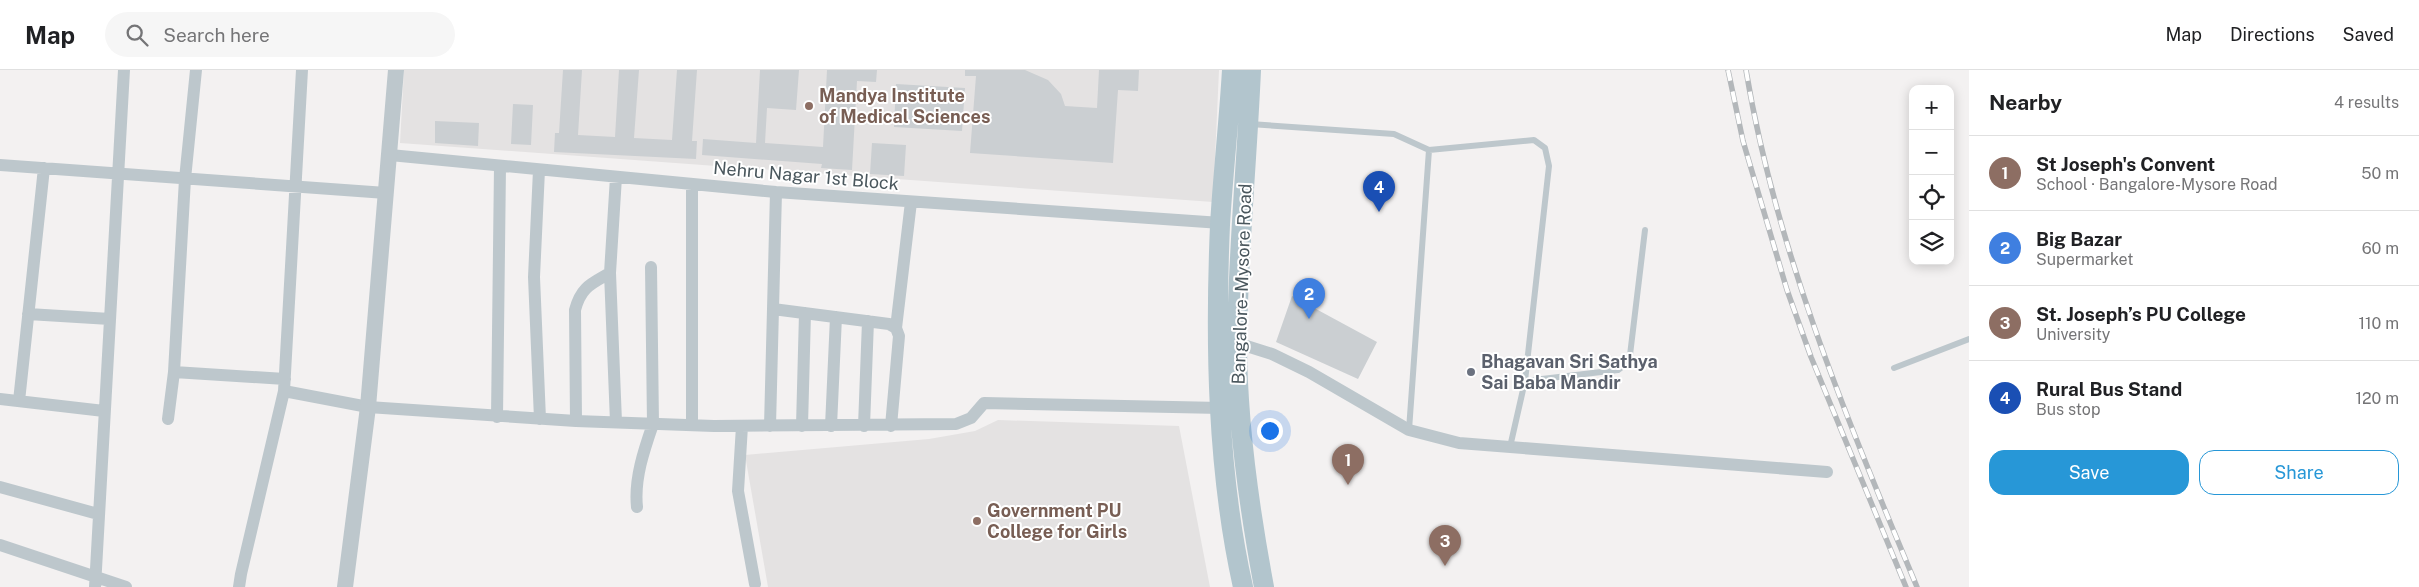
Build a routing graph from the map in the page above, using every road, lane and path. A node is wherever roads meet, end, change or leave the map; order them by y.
1 (124, 70) edge
2 (196, 70) edge
3 (302, 70) edge
4 (396, 70) edge
5 (1232, 70) edge
6 (1252, 70) edge
7 (1239, 123) junction
8 (1429, 150) junction
9 (390, 155) junction
10 (0, 165) edge
11 (500, 166) junction
12 (44, 168) junction
13 (540, 170) junction
14 (119, 173) junction
15 (616, 177) junction
16 (185, 179) junction
17 (692, 184) junction
18 (295, 187) junction
19 (776, 192) junction
20 (386, 193) junction
21 (911, 202) junction
22 (1220, 223) junction
23 (1645, 230) dead end
24 (651, 267) dead end
25 (610, 273) junction
26 (773, 309) junction
27 (805, 313) junction
28 (28, 314) junction
29 (836, 317) junction
30 (110, 319) junction
31 (868, 321) junction
32 (896, 328) junction
33 (1969, 338) edge
34 (1237, 343) junction
35 (1894, 368) dead end
36 (174, 372) junction
37 (1525, 381) junction
38 (285, 385) junction
39 (0, 399) edge
40 (19, 401) junction
41 (368, 407) junction
42 (1221, 408) junction
43 (104, 411) junction
44 (497, 416) junction
45 (168, 419) dead end
46 (540, 419) junction
47 (576, 421) junction
48 (616, 422) junction
49 (653, 424) junction
50 (692, 425) junction
51 (742, 426) junction
52 (770, 426) junction
53 (802, 426) junction
54 (831, 426) junction
55 (864, 426) junction
56 (892, 426) junction
57 (1409, 430) junction
58 (1510, 447) junction
59 (1827, 472) dead end
60 (0, 487) edge
61 (637, 507) dead end
62 (98, 514) junction
63 (0, 545) edge
64 (95, 582) edge
65 (755, 584) dead end
66 (126, 587) edge
67 (239, 587) edge
68 (345, 587) edge
69 (1243, 587) edge
70 (1264, 587) edge

1 - 14 street
2 - 16 street
3 - 18 street
4 - 9 street
5 - 7 main road, Bangalore-Mysore Road
6 - 7 main road, Bangalore-Mysore Road
7 - 8 lane
7 - 22 main road, Bangalore-Mysore Road
7 - 34 main road, Bangalore-Mysore Road
8 - 37 lane
8 - 57 lane
9 - 11 street, Nehru Nagar 1st Block
9 - 20 street
10 - 12 street
11 - 13 street, Nehru Nagar 1st Block
11 - 44 street
12 - 14 street
12 - 28 street
13 - 15 street, Nehru Nagar 1st Block
13 - 46 street
14 - 16 street
14 - 30 street
15 - 17 street, Nehru Nagar 1st Block
15 - 25 street
16 - 18 street
16 - 36 street
17 - 19 street, Nehru Nagar 1st Block
17 - 50 street
18 - 20 street
18 - 38 street
19 - 21 street, Nehru Nagar 1st Block
19 - 26 street
20 - 41 street
21 - 22 street, Nehru Nagar 1st Block
21 - 32 street
22 - 42 main road, Bangalore-Mysore Road
23 - 37 lane
24 - 49 street
25 - 47 street
25 - 48 street
26 - 27 street
26 - 52 street
27 - 29 street
27 - 53 street
28 - 30 street
28 - 40 street
29 - 31 street
29 - 54 street
30 - 43 street
31 - 32 street
31 - 55 street
32 - 56 street
33 - 35 lane
34 - 57 street
34 - 70 main road, Bangalore-Mysore Road
36 - 38 street
36 - 45 street
37 - 58 lane
38 - 41 street
38 - 67 street
39 - 40 street
40 - 43 street
41 - 44 street
41 - 68 street
42 - 56 street
42 - 69 main road, Bangalore-Mysore Road
43 - 62 street
44 - 46 street
46 - 47 street
47 - 48 street
48 - 49 street
49 - 50 street
49 - 61 street
50 - 51 street
51 - 52 street
51 - 65 street
52 - 53 street
53 - 54 street
54 - 55 street
55 - 56 street
57 - 58 street
58 - 59 street
60 - 62 street
62 - 64 street
63 - 64 street
64 - 66 street

